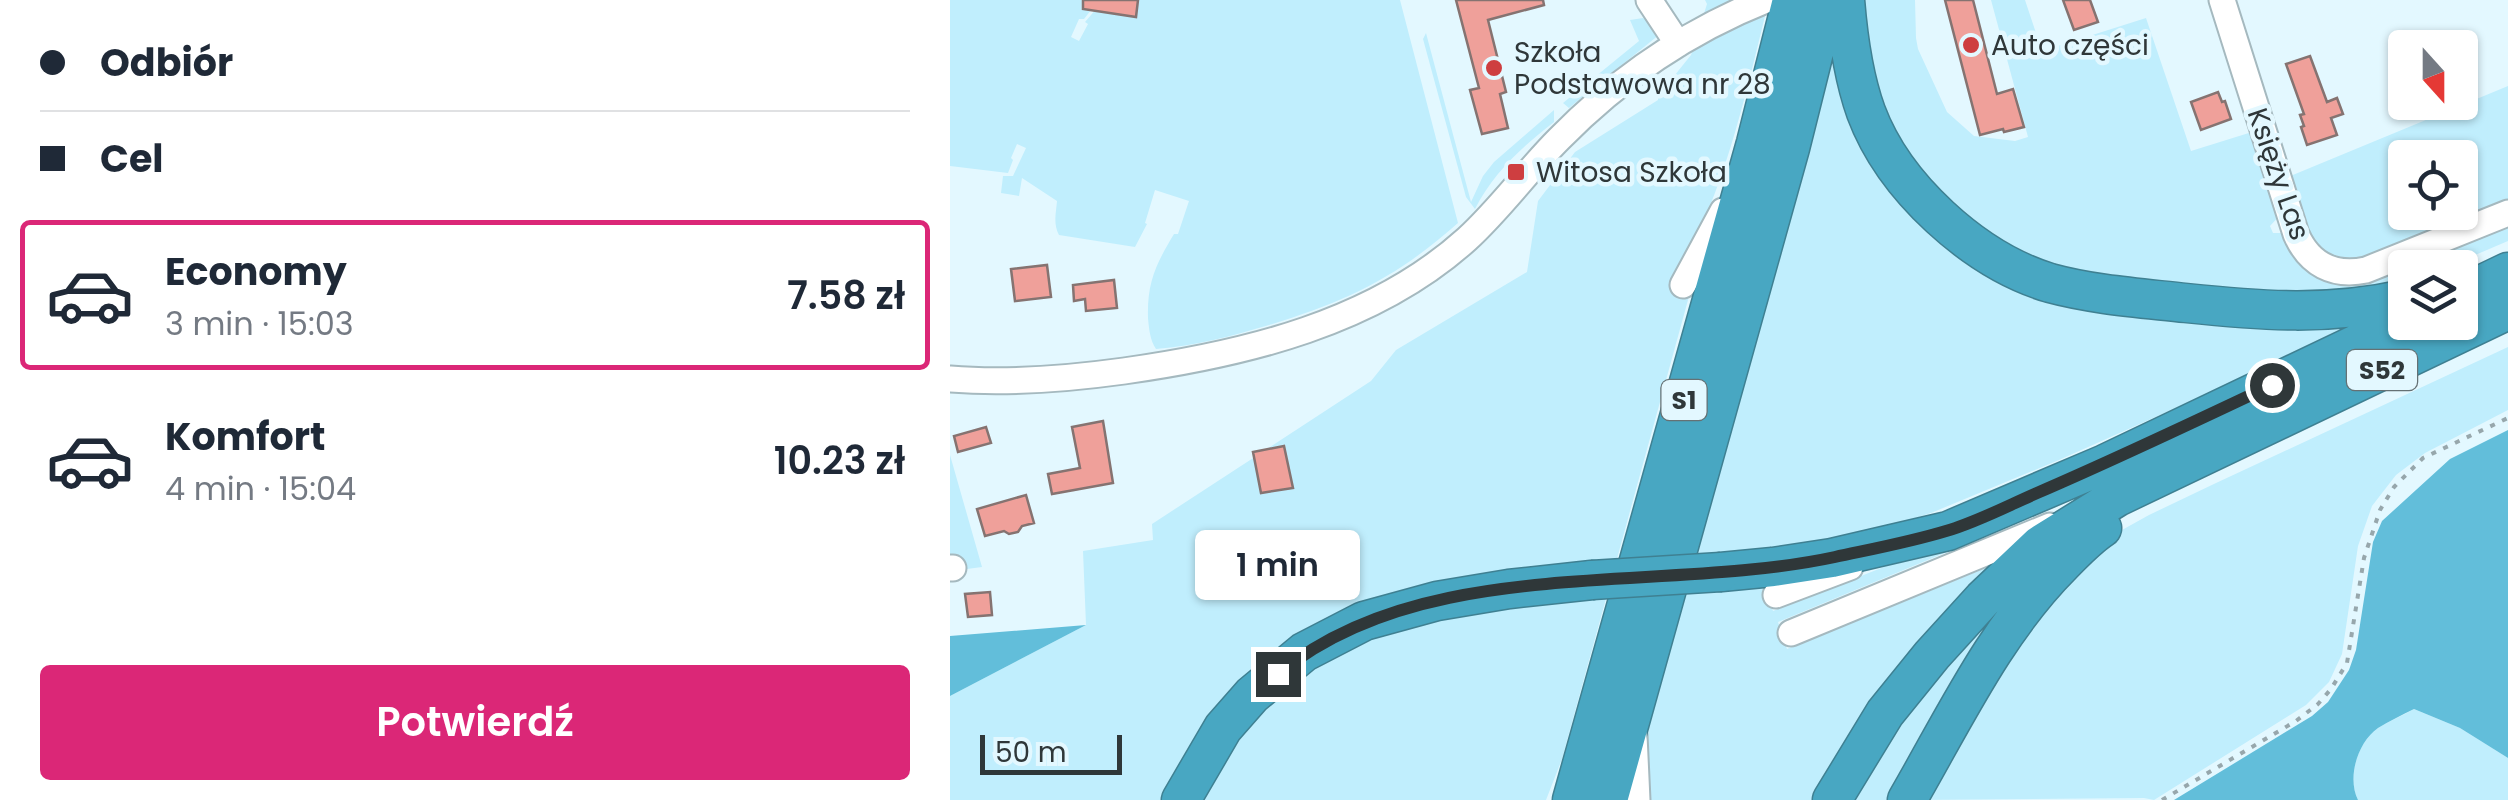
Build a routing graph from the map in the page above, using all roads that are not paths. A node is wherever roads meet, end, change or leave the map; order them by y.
1 (1649, 0) edge
2 (1766, 0) edge
3 (1792, 0) edge
4 (1827, 0) edge
5 (1844, 0) edge
6 (2222, 0) edge
7 (1688, 37) junction
8 (1756, 143) junction
9 (2508, 212) edge
10 (2508, 270) edge
11 (2478, 279) edge
12 (1682, 285) dead end
13 (2478, 286) edge
14 (2388, 301) edge
15 (2508, 310) edge
16 (2388, 329) edge
17 (950, 379) edge
18 (2256, 431) junction
19 (2117, 497) junction
20 (1948, 530) junction
21 (1776, 595) dead end
22 (1791, 632) dead end
23 (1633, 708) junction
24 (1181, 800) edge
25 (1572, 800) edge
26 (1608, 800) edge
27 (1637, 800) edge
28 (1832, 800) edge
29 (1907, 800) edge

1 - 7 street
2 - 7 street
3 - 8 highway, S1
4 - 23 highway, S1
5 - 14 highway
6 - 9 street, Księży Las
7 - 17 street
8 - 12 street
8 - 25 highway, S1
10 - 11 highway
10 - 13 highway
15 - 18 highway, S52
16 - 20 highway, S52
18 - 19 highway, S52
18 - 29 highway
19 - 22 street
19 - 28 highway
20 - 21 street
20 - 24 highway, bridge
23 - 26 highway, S1
23 - 27 street

